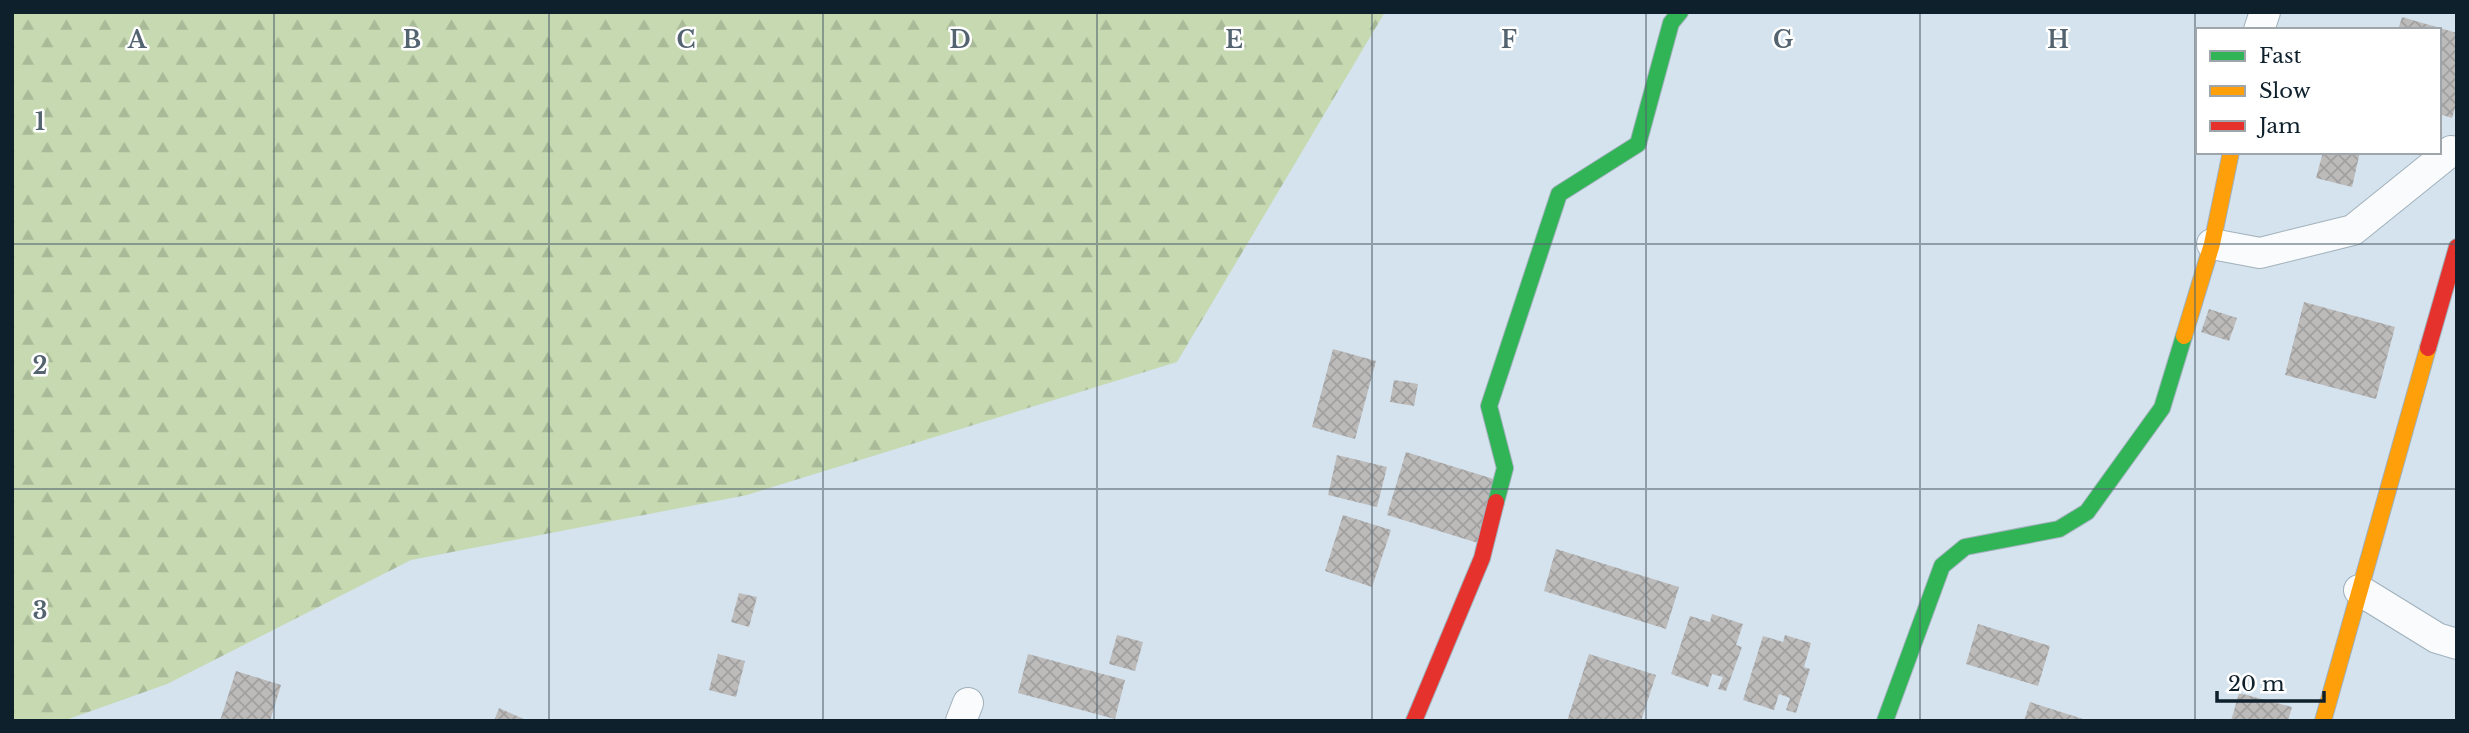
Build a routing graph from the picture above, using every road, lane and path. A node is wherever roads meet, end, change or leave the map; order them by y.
1 (1680, 12) edge
2 (2457, 152) edge
3 (2231, 154) edge
4 (2212, 244) junction
5 (2457, 247) edge
6 (2359, 590) junction
7 (2457, 644) edge
8 (1414, 721) edge
9 (1885, 721) edge
10 (2323, 721) edge

1 - 8 street
2 - 4 street
3 - 4 street
4 - 9 street
5 - 6 street
6 - 7 street
6 - 10 street

